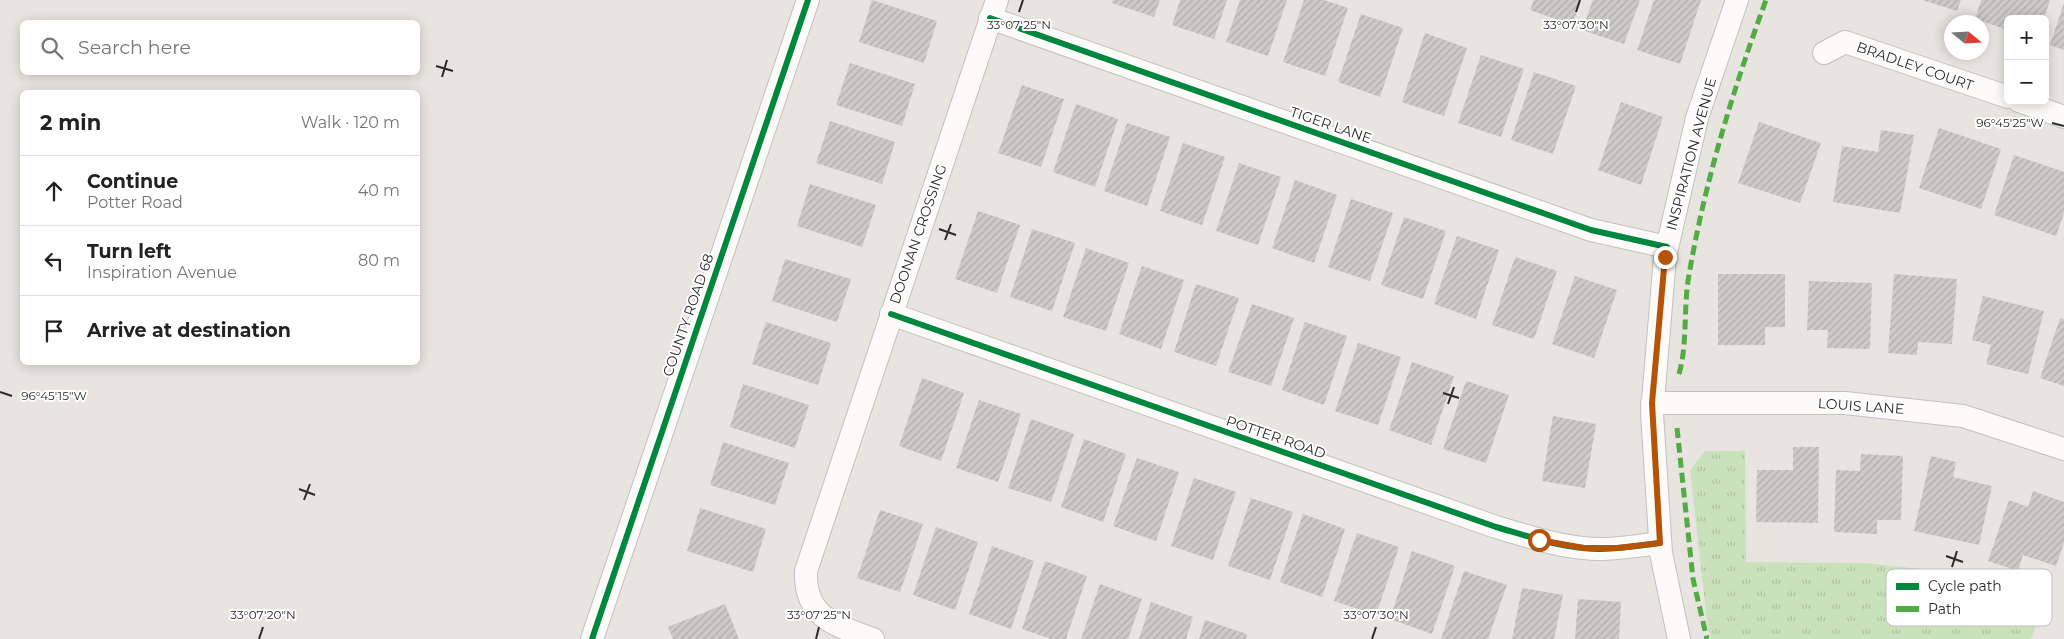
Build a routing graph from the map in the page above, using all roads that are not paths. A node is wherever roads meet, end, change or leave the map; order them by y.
1 (808, 0) edge
2 (1737, 0) edge
3 (993, 9) edge
4 (1824, 53) dead end
5 (2004, 96) edge
6 (2030, 105) edge
7 (2064, 117) edge
8 (1667, 247) junction
9 (891, 314) junction
10 (1652, 403) junction
11 (2064, 449) edge
12 (1660, 543) junction
13 (592, 639) edge
14 (873, 639) edge
15 (1679, 639) edge

1 - 13 street, COUNTY ROAD 68
2 - 8 street, INSPIRATION AVENUE
3 - 8 street, TIGER LANE
3 - 9 street, DOONAN CROSSING
4 - 5 street, BRADLEY COURT
6 - 7 street
8 - 10 street, INSPIRATION AVENUE
9 - 12 street, POTTER ROAD
9 - 14 street, DOONAN CROSSING
10 - 11 street, LOUIS LANE
10 - 12 street, INSPIRATION AVENUE
12 - 15 street, INSPIRATION AVENUE

